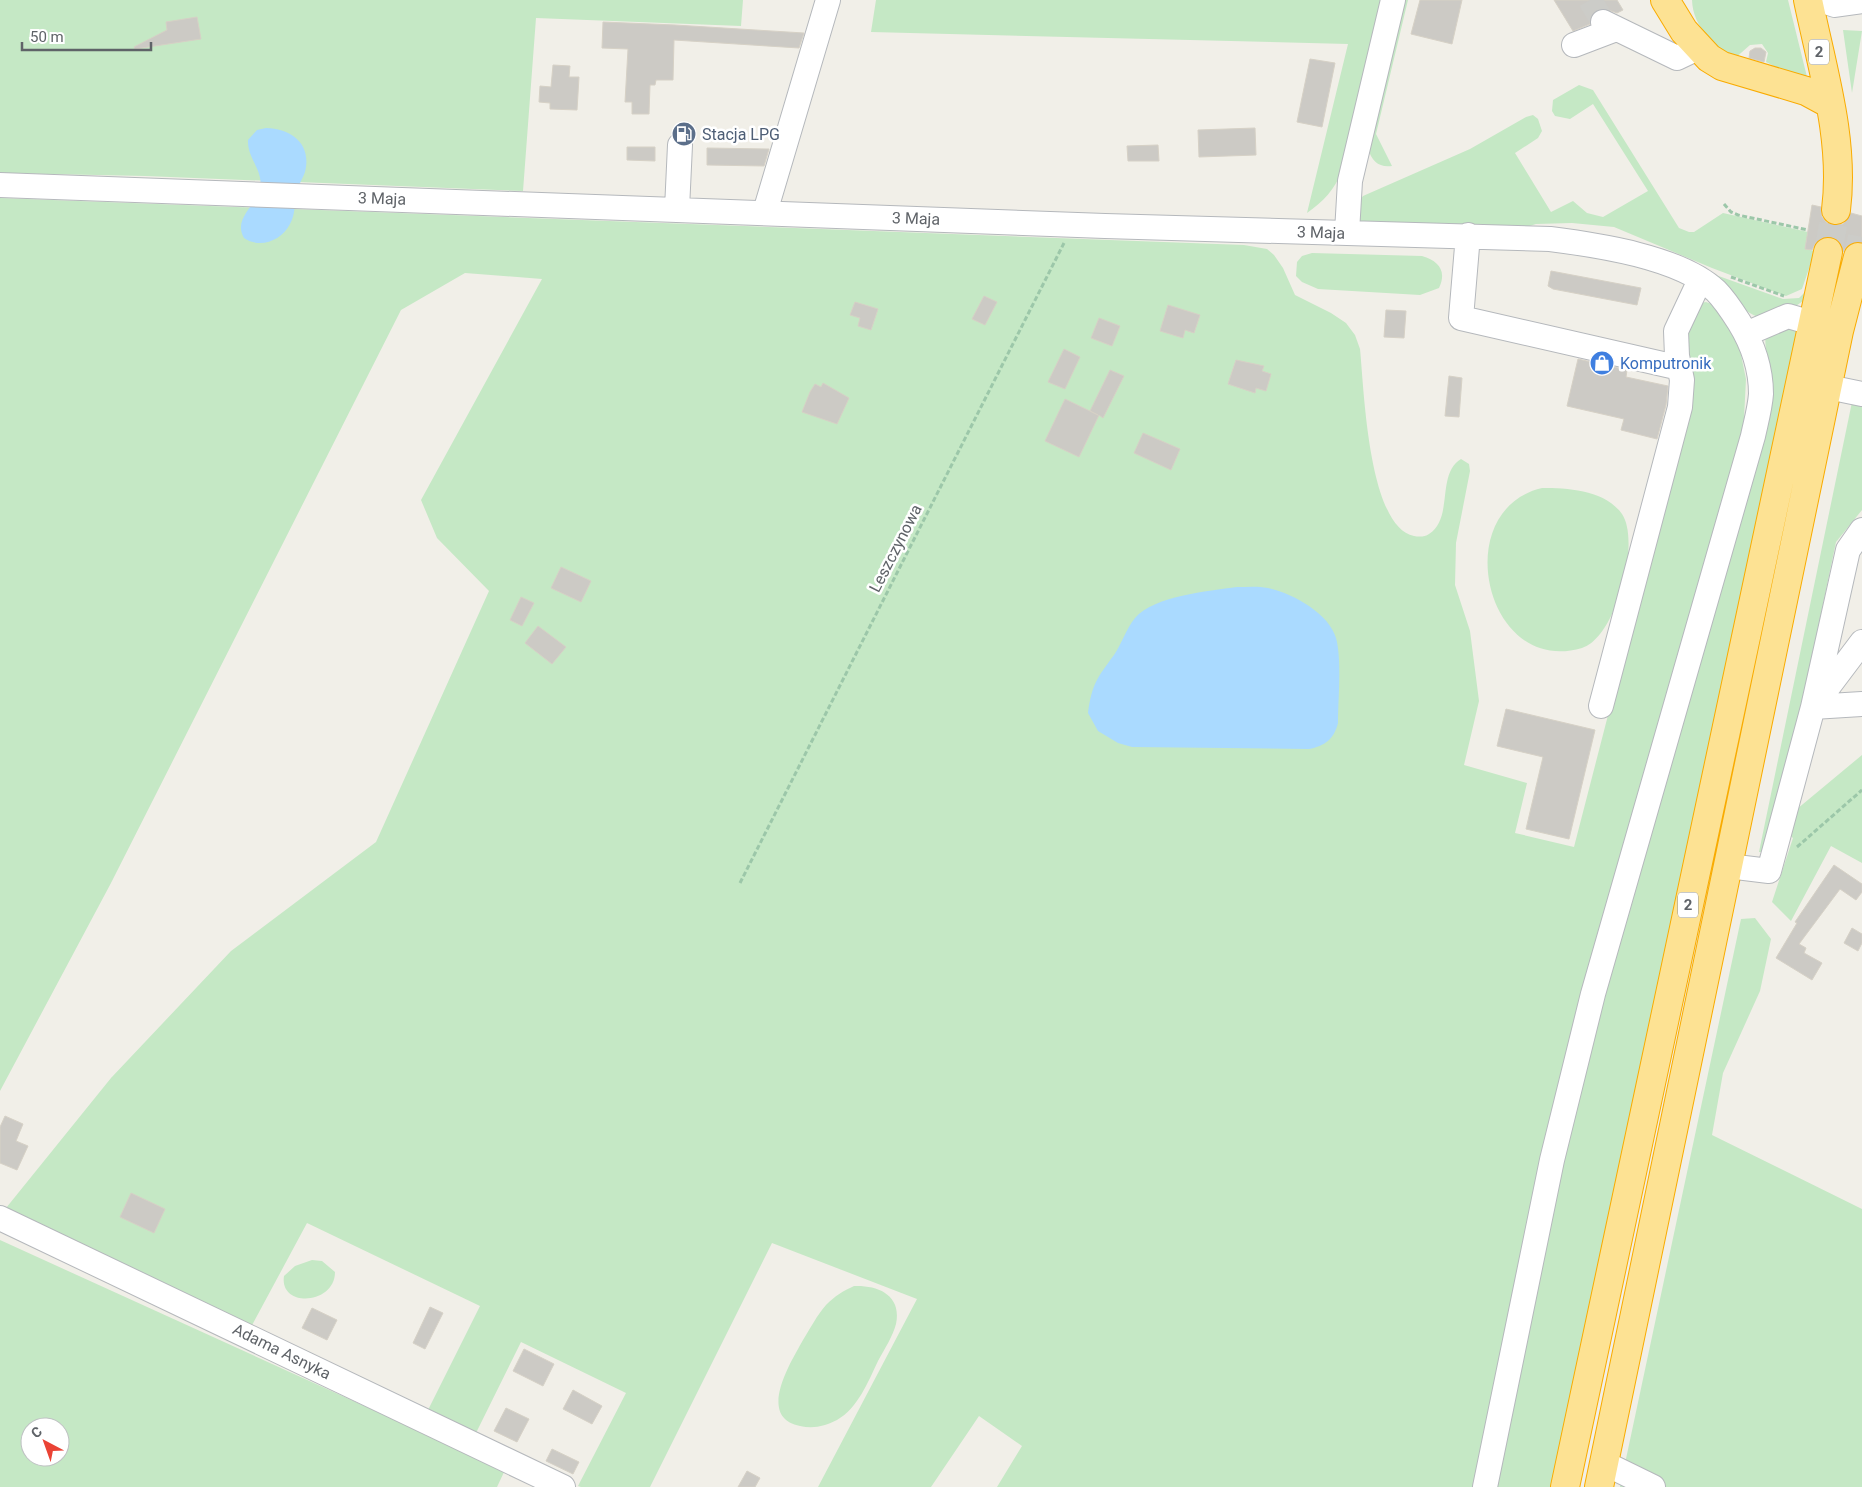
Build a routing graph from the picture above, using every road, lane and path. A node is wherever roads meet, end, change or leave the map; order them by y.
1 (828, 0) edge
2 (1393, 0) edge
3 (1808, 0) edge
4 (1820, 0) edge
5 (1667, 1) edge
6 (1862, 1) edge
7 (1574, 44) dead end
8 (1698, 48) junction
9 (1830, 104) junction
10 (680, 145) dead end
11 (0, 185) edge
12 (1724, 204) dead end
13 (677, 209) junction
14 (1836, 210) tunnel mouth
15 (765, 212) junction
16 (1073, 224) junction
17 (1808, 230) dead end
18 (1347, 232) junction
19 (1468, 235) junction
20 (1828, 252) tunnel mouth
21 (1858, 257) tunnel mouth
22 (1726, 275) dead end
23 (1700, 280) junction
24 (1788, 298) dead end
25 (1812, 323) junction
26 (1840, 331) junction
27 (1746, 334) junction
28 (1680, 368) junction
29 (1828, 387) junction
30 (1862, 394) edge
31 (1862, 530) edge
32 (1862, 642) edge
33 (1862, 704) edge
34 (1601, 706) dead end
35 (1813, 707) junction
36 (1862, 790) edge
37 (1775, 850) junction
38 (1728, 866) junction
39 (740, 883) dead end
40 (0, 1218) edge
41 (1601, 1475) edge
42 (563, 1487) edge
43 (1485, 1487) edge
44 (1565, 1487) edge
45 (1653, 1487) edge

1 - 15 street
2 - 18 street
3 - 9 highway, 2
4 - 6 street
5 - 8 highway
7 - 8 street
8 - 9 highway
9 - 14 highway, 2
10 - 13 street
11 - 13 street, 3 Maja
12 - 17 path
13 - 15 street, 3 Maja
15 - 16 street, 3 Maja
16 - 18 street, 3 Maja
16 - 39 path, Leszczynowa
18 - 19 street, 3 Maja
19 - 23 street, 3 Maja
19 - 28 street
20 - 25 highway, 2
21 - 26 highway, 2
22 - 24 path
23 - 27 street, 3 Maja
23 - 28 street
25 - 26 street
25 - 27 street
25 - 44 highway, 2
26 - 29 highway, 2
27 - 43 street, 3 Maja
28 - 34 street
29 - 30 street
29 - 38 highway, 2
31 - 35 street
32 - 35 street
33 - 35 street
35 - 37 street
36 - 37 path
37 - 38 street
38 - 41 highway, 2
40 - 42 street, Adama Asnyka
41 - 45 street

